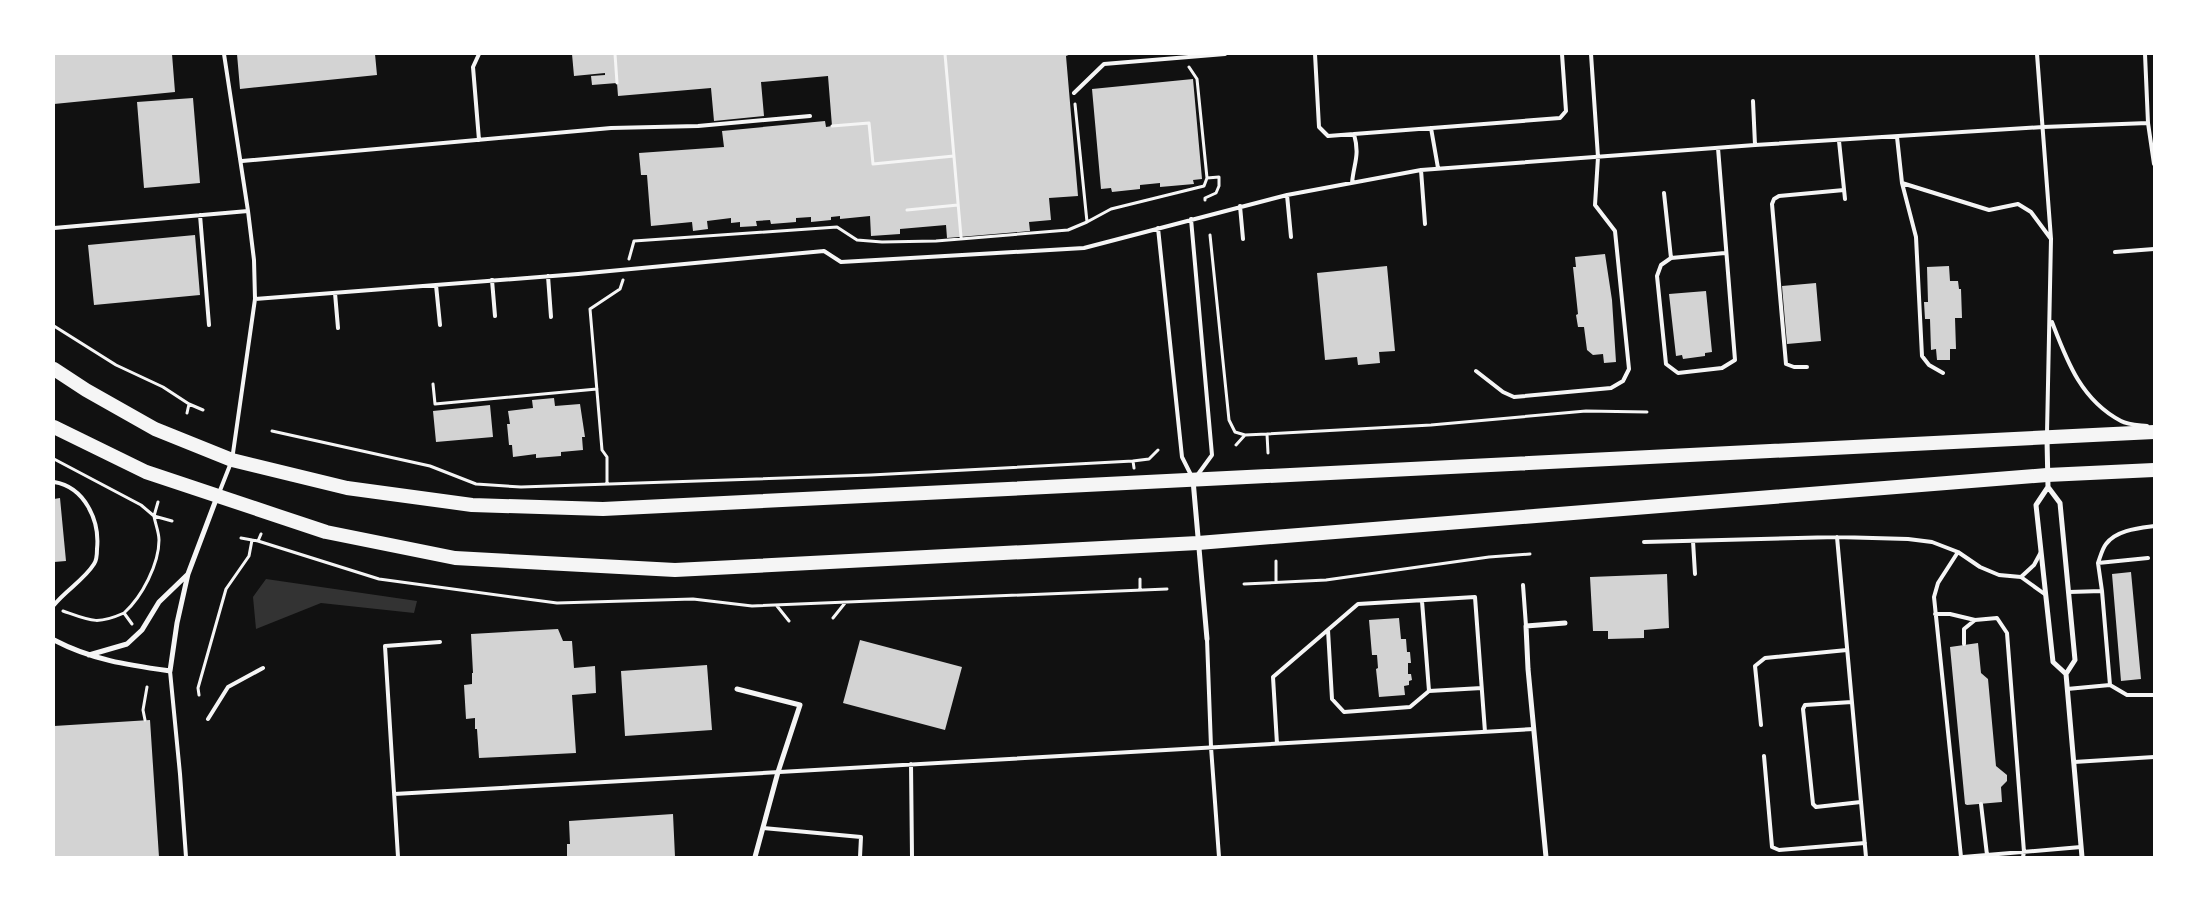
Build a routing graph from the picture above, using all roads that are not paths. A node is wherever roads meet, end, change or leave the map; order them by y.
1 (224, 54) edge
2 (479, 54) edge
3 (1225, 54) edge
4 (1315, 54) edge
5 (1562, 54) edge
6 (1592, 54) edge
7 (2037, 54) edge
8 (2145, 54) edge
9 (1074, 93) road end
10 (1753, 101) dead end
11 (810, 116) dead end
12 (2148, 122) junction
13 (2043, 127) junction
14 (1431, 128) junction
15 (1354, 134) junction
16 (1897, 137) junction
17 (480, 140) junction
18 (1839, 141) junction
19 (1755, 145) junction
20 (1718, 148) junction
21 (1598, 156) junction
22 (242, 161) junction
23 (2154, 164) edge
24 (1438, 168) junction
25 (1421, 170) junction
26 (1352, 183) junction
27 (1902, 183) junction
28 (1844, 190) junction
29 (1664, 193) dead end
30 (1287, 195) junction
31 (1845, 199) dead end
32 (1240, 206) junction
33 (248, 210) junction
34 (200, 215) junction
35 (1191, 219) junction
36 (1425, 224) dead end
37 (54, 228) edge
38 (1158, 228) junction
39 (1291, 237) dead end
40 (2051, 239) junction
41 (1243, 240) dead end
42 (2154, 249) edge
43 (2115, 252) dead end
44 (1725, 253) junction
45 (1671, 258) junction
46 (548, 276) junction
47 (492, 280) junction
48 (436, 285) junction
49 (335, 292) junction
50 (255, 299) junction
51 (495, 316) dead end
52 (552, 317) dead end
53 (2050, 320) junction
54 (209, 325) dead end
55 (440, 325) dead end
56 (338, 328) dead end
57 (1807, 367) dead end
58 (54, 369) edge
59 (1476, 371) dead end
60 (1943, 373) dead end
61 (54, 427) edge
62 (2154, 428) edge
63 (2154, 432) edge
64 (2047, 438) junction
65 (232, 460) junction
66 (2154, 470) edge
67 (1193, 480) junction
68 (2048, 481) junction
69 (54, 482) edge
70 (218, 495) junction
71 (2154, 526) edge
72 (1837, 537) junction
73 (1693, 541) junction
74 (1198, 542) junction
75 (1644, 542) dead end
76 (2041, 551) junction
77 (1958, 552) junction
78 (2148, 558) dead end
79 (2098, 563) junction
80 (188, 574) junction
81 (1695, 574) dead end
82 (2020, 577) junction
83 (1523, 585) dead end
84 (2102, 591) junction
85 (2069, 592) junction
86 (2046, 595) junction
87 (1422, 600) junction
88 (54, 606) edge
89 (1935, 614) junction
90 (1975, 620) junction
91 (1565, 623) dead end
92 (1526, 626) junction
93 (1328, 630) junction
94 (1207, 639) joint
95 (54, 640) edge
96 (440, 642) dead end
97 (1964, 644) dead end
98 (1847, 650) junction
99 (88, 655) junction
100 (263, 668) dead end
101 (170, 671) junction
102 (2066, 674) junction
103 (2110, 685) junction
104 (1482, 688) junction
105 (737, 689) dead end
106 (2067, 689) junction
107 (1429, 691) junction
108 (2154, 695) edge
109 (1852, 702) junction
110 (208, 719) dead end
111 (1761, 725) dead end
112 (1534, 729) junction
113 (1485, 732) junction
114 (1277, 744) junction
115 (1211, 747) junction
116 (1764, 756) dead end
117 (2154, 757) edge
118 (2074, 762) junction
119 (911, 764) junction
120 (778, 772) junction
121 (394, 794) junction
122 (1861, 802) junction
123 (1981, 804) dead end
124 (763, 828) junction
125 (1865, 843) junction
126 (2081, 847) junction
127 (2024, 852) junction
128 (1987, 855) junction
129 (186, 857) edge
130 (398, 857) edge
131 (756, 857) edge
132 (860, 857) edge
133 (912, 857) edge
134 (1219, 857) edge
135 (1546, 857) edge
136 (1866, 857) edge
137 (1962, 857) edge
138 (2022, 857) edge
139 (2082, 857) edge

1 - 22 lane
2 - 17 lane
3 - 9 lane
4 - 15 lane
5 - 14 lane
6 - 21 lane
7 - 13 lane
8 - 12 lane
10 - 19 lane
11 - 17 lane
12 - 13 lane
12 - 23 lane
13 - 16 lane
13 - 40 lane
14 - 15 lane
14 - 24 lane
15 - 26 lane
16 - 18 lane
16 - 27 lane
17 - 22 lane
18 - 19 lane
18 - 28 lane
19 - 20 lane
20 - 21 lane
20 - 44 lane
21 - 24 lane
21 - 59 lane
22 - 33 lane
24 - 25 lane
25 - 26 lane
25 - 36 lane
26 - 30 lane
27 - 40 lane
27 - 60 lane
28 - 31 lane
28 - 57 lane
29 - 45 lane
30 - 32 lane
30 - 39 lane
32 - 35 lane
32 - 41 lane
33 - 34 lane
33 - 50 lane
34 - 37 lane
34 - 54 lane
35 - 38 lane
35 - 67 lane
38 - 46 lane
38 - 67 lane
40 - 53 lane
42 - 43 lane
44 - 45 lane
44 - 45 lane
46 - 47 lane
46 - 52 lane
47 - 48 lane
47 - 51 lane
48 - 49 lane
48 - 55 lane
49 - 50 lane
49 - 56 lane
50 - 65 lane
53 - 62 lane
53 - 64 lane
58 - 65 highway
61 - 70 highway
63 - 64 highway
64 - 67 highway
64 - 68 street
65 - 67 highway
65 - 70 lane
66 - 68 highway
67 - 74 street
68 - 74 highway
68 - 76 street
68 - 85 street
69 - 88 lane
70 - 74 highway
70 - 80 street
71 - 79 lane
72 - 73 lane
72 - 77 lane
72 - 98 lane
73 - 75 lane
73 - 81 lane
74 - 94 street
76 - 82 lane
76 - 86 street
77 - 82 lane
77 - 89 lane
78 - 79 lane
79 - 84 lane
80 - 99 street
80 - 101 street
82 - 86 lane
83 - 92 lane
84 - 85 lane
84 - 103 lane
85 - 102 street
86 - 102 street
87 - 93 lane
87 - 104 lane
87 - 107 lane
89 - 90 lane
89 - 137 lane
90 - 97 lane
90 - 127 lane
91 - 92 street
92 - 112 street
93 - 107 lane
93 - 114 lane
94 - 115 lane
95 - 99 street
96 - 121 lane
98 - 109 lane
98 - 111 lane
99 - 101 street
100 - 110 lane
101 - 129 lane
102 - 106 street
103 - 106 lane
103 - 108 lane
104 - 107 lane
104 - 113 lane
105 - 120 street
106 - 118 street
109 - 122 lane
109 - 122 lane
112 - 113 lane
112 - 135 street
113 - 114 lane
114 - 115 lane
115 - 119 lane
115 - 134 lane
116 - 125 lane
117 - 118 lane
118 - 126 street
119 - 120 lane
119 - 133 lane
120 - 121 lane
120 - 124 street
121 - 130 lane
122 - 125 lane
123 - 128 lane
124 - 131 street
124 - 132 lane
125 - 136 lane
126 - 127 lane
126 - 139 street
127 - 128 lane
127 - 138 lane
128 - 137 lane

